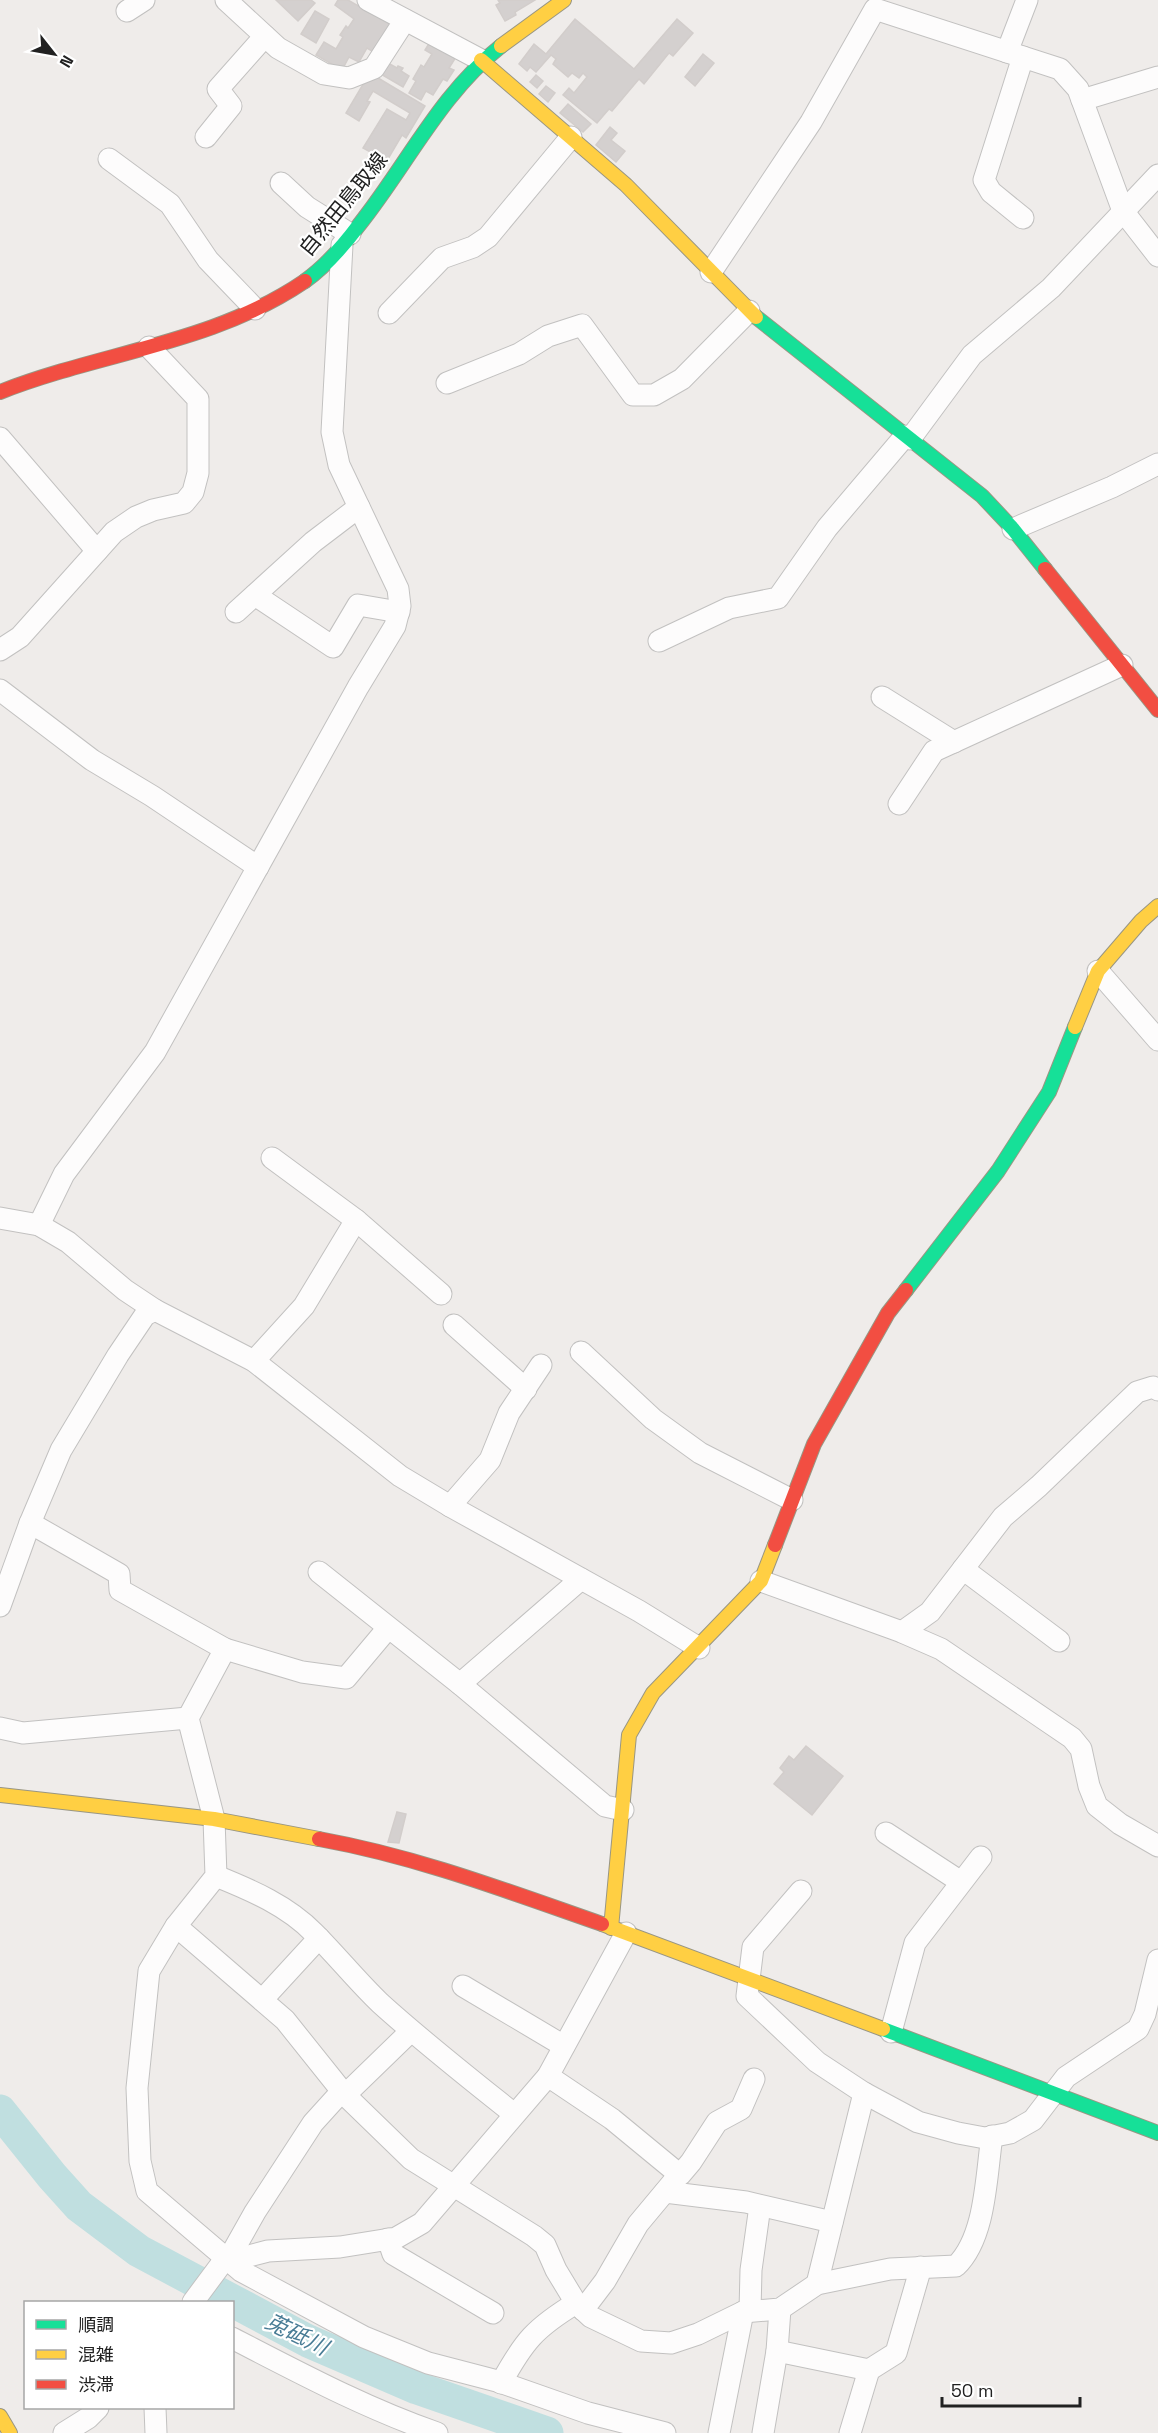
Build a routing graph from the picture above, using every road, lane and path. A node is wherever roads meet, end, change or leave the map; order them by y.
1 (226, 0) edge
2 (368, 0) edge
3 (564, 0) edge
4 (1027, 0) edge
5 (873, 5) edge
6 (405, 20) junction
7 (265, 36) junction
8 (1015, 54) junction
9 (481, 60) junction
10 (1158, 77) edge
11 (1082, 100) junction
12 (206, 137) dead end
13 (571, 137) junction
14 (109, 159) dead end
15 (1158, 175) edge
16 (281, 183) dead end
17 (1123, 211) junction
18 (1023, 218) dead end
19 (346, 240) junction
20 (1158, 256) edge
21 (711, 272) junction
22 (255, 309) junction
23 (749, 311) junction
24 (389, 313) dead end
25 (149, 347) junction
26 (447, 382) dead end
27 (1, 390) edge
28 (907, 437) junction
29 (0, 438) edge
30 (1158, 464) edge
31 (359, 507) junction
32 (1013, 529) junction
33 (97, 551) junction
34 (255, 595) junction
35 (236, 612) dead end
36 (399, 612) junction
37 (659, 641) dead end
38 (0, 650) edge
39 (1122, 665) junction
40 (0, 690) edge
41 (882, 697) dead end
42 (1158, 710) edge
43 (954, 742) junction
44 (899, 804) dead end
45 (258, 867) junction
46 (1158, 906) edge
47 (1098, 970) junction
48 (1158, 1040) edge
49 (272, 1158) dead end
50 (0, 1218) edge
51 (356, 1220) junction
52 (39, 1225) junction
53 (441, 1294) dead end
54 (155, 1310) junction
55 (454, 1325) dead end
56 (581, 1352) dead end
57 (254, 1361) junction
58 (541, 1365) dead end
59 (526, 1389) junction
60 (1158, 1390) edge
61 (792, 1500) junction
62 (450, 1506) junction
63 (30, 1523) junction
64 (963, 1569) junction
65 (319, 1572) dead end
66 (581, 1579) junction
67 (762, 1581) junction
68 (0, 1605) edge
69 (388, 1628) junction
70 (902, 1632) junction
71 (1059, 1641) dead end
72 (699, 1648) junction
73 (225, 1649) junction
74 (460, 1684) junction
75 (188, 1718) junction
76 (0, 1728) edge
77 (0, 1796) edge
78 (623, 1810) junction
79 (214, 1819) junction
80 (886, 1833) dead end
81 (1158, 1846) edge
82 (981, 1857) dead end
83 (216, 1876) junction
84 (961, 1882) junction
85 (801, 1891) dead end
86 (176, 1926) junction
87 (618, 1930) junction
88 (319, 1938) junction
89 (1158, 1960) edge
90 (748, 1978) junction
91 (463, 1986) dead end
92 (262, 2000) junction
93 (411, 2031) junction
94 (891, 2032) junction
95 (564, 2046) junction
96 (548, 2076) junction
97 (754, 2079) dead end
98 (344, 2093) junction
99 (864, 2093) junction
100 (1054, 2094) junction
101 (513, 2114) junction
102 (1158, 2133) edge
103 (992, 2136) junction
104 (680, 2175) junction
105 (455, 2187) junction
106 (665, 2192) junction
107 (760, 2206) junction
108 (832, 2222) junction
109 (388, 2239) junction
110 (225, 2261) junction
111 (921, 2267) junction
112 (817, 2284) junction
113 (194, 2301) edge
114 (580, 2306) junction
115 (780, 2309) junction
116 (746, 2312) junction
117 (493, 2313) dead end
118 (234, 2339) edge
119 (777, 2351) junction
120 (869, 2370) junction
121 (501, 2383) junction
122 (97, 2409) edge
123 (155, 2409) edge
124 (0, 2416) edge
125 (10, 2433) edge
126 (64, 2433) edge
127 (156, 2433) edge
128 (437, 2433) edge
129 (665, 2433) edge
130 (719, 2433) edge
131 (763, 2433) edge
132 (850, 2433) edge

1 - 7 street
2 - 6 street
3 - 9 main road, 自然田鳥取線
4 - 8 street
5 - 8 street
5 - 21 street
6 - 7 street
6 - 9 street
7 - 12 street
8 - 11 street
8 - 18 street
9 - 13 main road
9 - 19 main road, 自然田鳥取線
10 - 11 street
11 - 17 street
13 - 21 main road
13 - 24 street
14 - 22 street
15 - 17 street
16 - 19 street
17 - 20 street
17 - 28 street
19 - 22 main road, 自然田鳥取線
19 - 31 street
21 - 23 main road
22 - 25 main road, 自然田鳥取線
23 - 26 street
23 - 28 main road
25 - 27 main road, 自然田鳥取線
25 - 33 street
28 - 32 main road
28 - 37 street
29 - 33 street
30 - 32 street
31 - 34 street
31 - 36 street
32 - 39 main road
33 - 38 street
34 - 35 street
34 - 36 street
36 - 45 street
39 - 42 main road
39 - 43 street
40 - 45 street
41 - 43 street
43 - 44 street
45 - 52 street
46 - 47 main road
47 - 48 street
47 - 61 main road
49 - 51 street
50 - 52 street
51 - 53 street
51 - 57 street
52 - 54 street
54 - 57 street
54 - 63 street
55 - 59 street
56 - 61 street
57 - 62 street
58 - 59 street
59 - 62 street
60 - 64 street
61 - 67 main road
62 - 66 street
63 - 68 street
63 - 73 street
64 - 70 street
64 - 71 street
65 - 69 street
66 - 72 street
66 - 74 street
67 - 70 street
67 - 72 main road
69 - 73 street
69 - 74 street
70 - 81 street
72 - 78 main road
73 - 75 street
74 - 78 street
75 - 76 street
75 - 79 street
77 - 79 main road
78 - 87 main road
79 - 83 street
79 - 87 main road
80 - 84 street
82 - 84 street
83 - 86 street
83 - 88 street
84 - 94 street
85 - 90 street
86 - 92 street
86 - 110 street
87 - 90 main road
87 - 95 street
88 - 92 street
88 - 93 street
89 - 100 street
90 - 94 main road
90 - 99 street
91 - 95 street
92 - 98 street
93 - 98 street
93 - 101 street
94 - 100 main road
95 - 96 street
96 - 101 street
96 - 104 street
97 - 104 street
98 - 105 street
98 - 110 street
99 - 103 street
99 - 108 street
100 - 102 main road
100 - 103 street
101 - 105 street
103 - 111 street
104 - 106 street
105 - 109 street
105 - 114 street
106 - 107 street
106 - 114 street
107 - 108 street
107 - 116 street
108 - 112 street
109 - 110 street
109 - 117 street
110 - 113 street
110 - 121 street
111 - 112 street
111 - 120 street
112 - 115 street
114 - 116 street
114 - 121 street
115 - 116 street
115 - 119 street
116 - 130 street
118 - 128 street
119 - 120 street
119 - 131 street
120 - 132 street
121 - 129 street
122 - 126 street
123 - 127 street
124 - 125 main road

